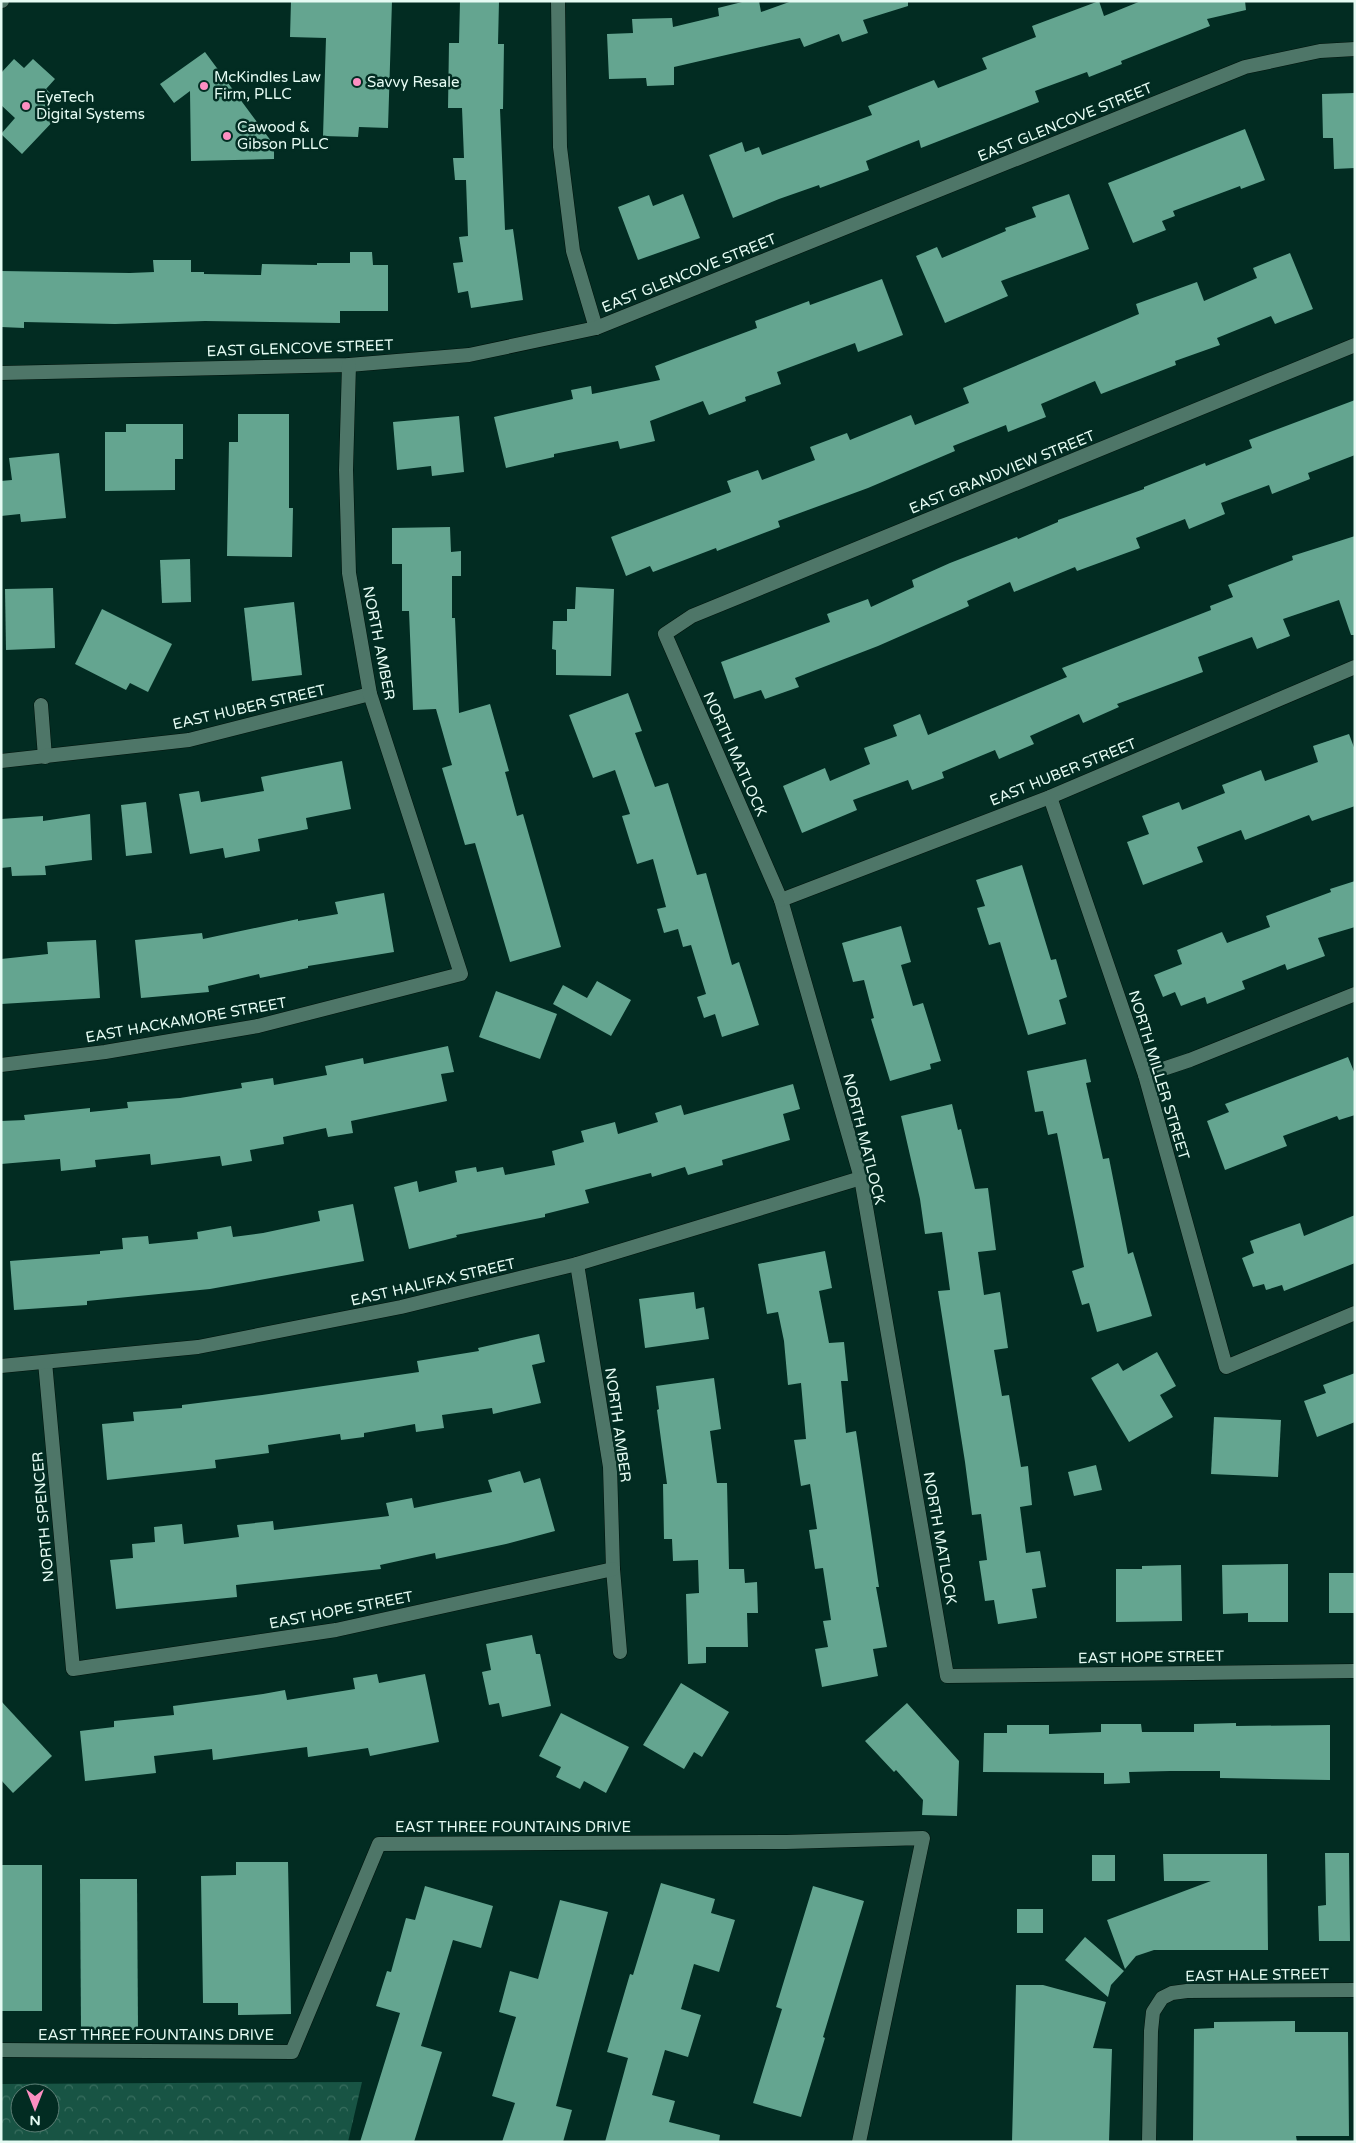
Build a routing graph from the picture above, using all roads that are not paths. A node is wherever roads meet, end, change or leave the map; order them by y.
1 (558, 1) edge
2 (1355, 49) edge
3 (596, 328) junction
4 (1355, 346) edge
5 (349, 364) junction
6 (1, 373) edge
7 (665, 634) joint
8 (1355, 667) edge
9 (370, 694) junction
10 (42, 705) dead end
11 (45, 757) junction
12 (1, 761) edge
13 (1050, 797) junction
14 (780, 900) junction
15 (462, 974) joint
16 (1355, 994) edge
17 (1, 1064) edge
18 (1145, 1076) junction
19 (861, 1178) junction
20 (577, 1264) junction
21 (1355, 1313) edge
22 (45, 1362) junction
23 (1, 1366) edge
24 (613, 1569) junction
25 (620, 1652) dead end
26 (73, 1669) joint
27 (1355, 1671) edge
28 (947, 1676) joint
29 (1355, 1990) edge
30 (1, 2050) edge
31 (859, 2142) edge
32 (1150, 2142) edge

1 - 3 street
2 - 3 street, EAST GLENCOVE STREET
3 - 5 street, EAST GLENCOVE STREET
4 - 7 street, EAST GRANDVIEW STREET
5 - 6 street, EAST GLENCOVE STREET
5 - 9 street, NORTH AMBER
7 - 14 street, NORTH MATLOCK
8 - 13 street, EAST HUBER STREET
9 - 11 street, EAST HUBER STREET
9 - 15 street, NORTH AMBER
10 - 11 street
11 - 12 street, EAST HUBER STREET
13 - 14 street, EAST HUBER STREET
13 - 18 street, NORTH MILLER STREET
14 - 19 street, NORTH MATLOCK
15 - 17 street, EAST HACKAMORE STREET
16 - 18 street
18 - 21 street, NORTH MILLER STREET
19 - 20 street, EAST HALIFAX STREET
19 - 28 street, NORTH MATLOCK
20 - 22 street, EAST HALIFAX STREET
20 - 24 street, NORTH AMBER
22 - 23 street, EAST HALIFAX STREET
22 - 26 street, NORTH SPENCER
24 - 25 street, NORTH AMBER
24 - 26 street, EAST HOPE STREET
27 - 28 street, EAST HOPE STREET
29 - 32 street, EAST HALE STREET
30 - 31 street, EAST THREE FOUNTAINS DRIVE

